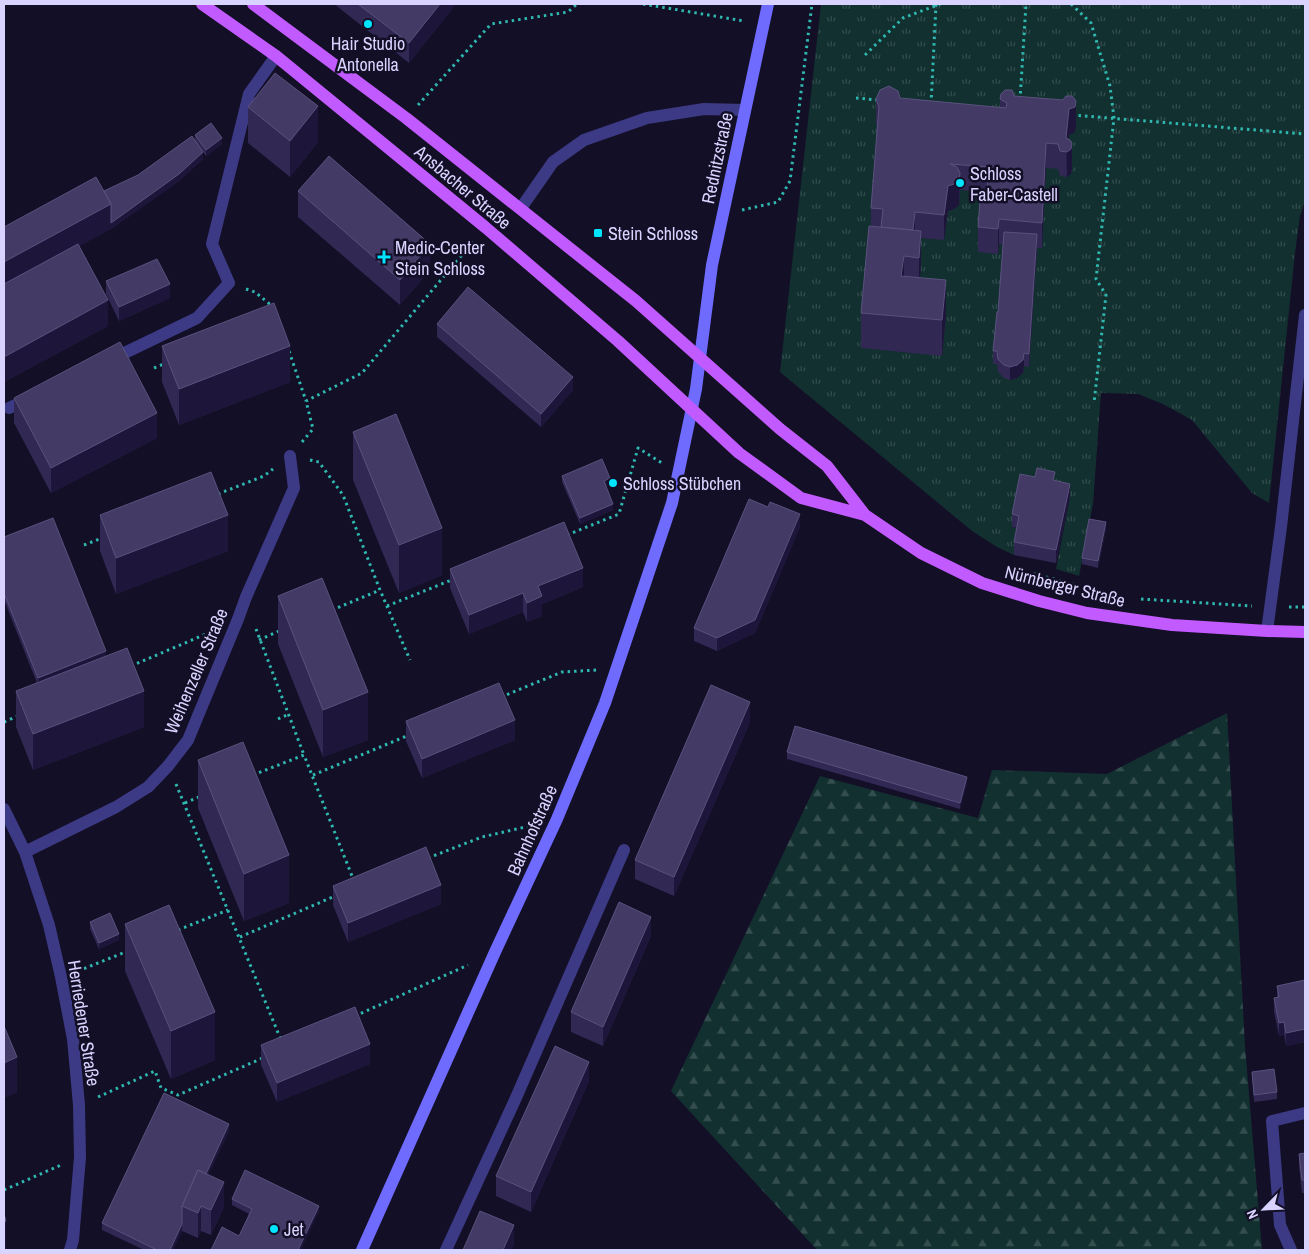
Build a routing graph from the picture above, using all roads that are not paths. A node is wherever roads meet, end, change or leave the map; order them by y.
1 (202, 4) edge
2 (253, 4) edge
3 (768, 4) edge
4 (276, 56) junction
5 (745, 110) junction
6 (521, 208) junction
7 (1305, 315) edge
8 (701, 359) junction
9 (99, 365) edge
10 (36, 395) edge
11 (9, 408) dead end
12 (691, 409) junction
13 (290, 456) road end
14 (865, 515) junction
15 (1267, 631) junction
16 (1305, 632) edge
17 (4, 809) edge
18 (624, 850) dead end
19 (24, 852) junction
20 (1305, 1113) edge
21 (70, 1250) edge
22 (362, 1250) edge
23 (446, 1250) edge
24 (1291, 1250) edge

1 - 4 main road, Ansbacher Straße
2 - 6 main road, Ansbacher Straße
3 - 5 main road, Rednitzstraße
4 - 9 street
4 - 12 main road, Ansbacher Straße
5 - 6 street
5 - 8 main road, Rednitzstraße
6 - 8 main road, Ansbacher Straße
7 - 15 street
8 - 12 main road, Rednitzstraße
8 - 14 main road, Nürnberger Straße
10 - 11 street
12 - 14 main road, Nürnberger Straße
12 - 22 main road, Bahnhofstraße
13 - 19 street, Weihenzeller Straße
14 - 15 main road, Nürnberger Straße
15 - 16 main road, Nürnberger Straße
17 - 19 street, Herriedener Straße
18 - 23 street
19 - 21 street, Herriedener Straße
20 - 24 street

